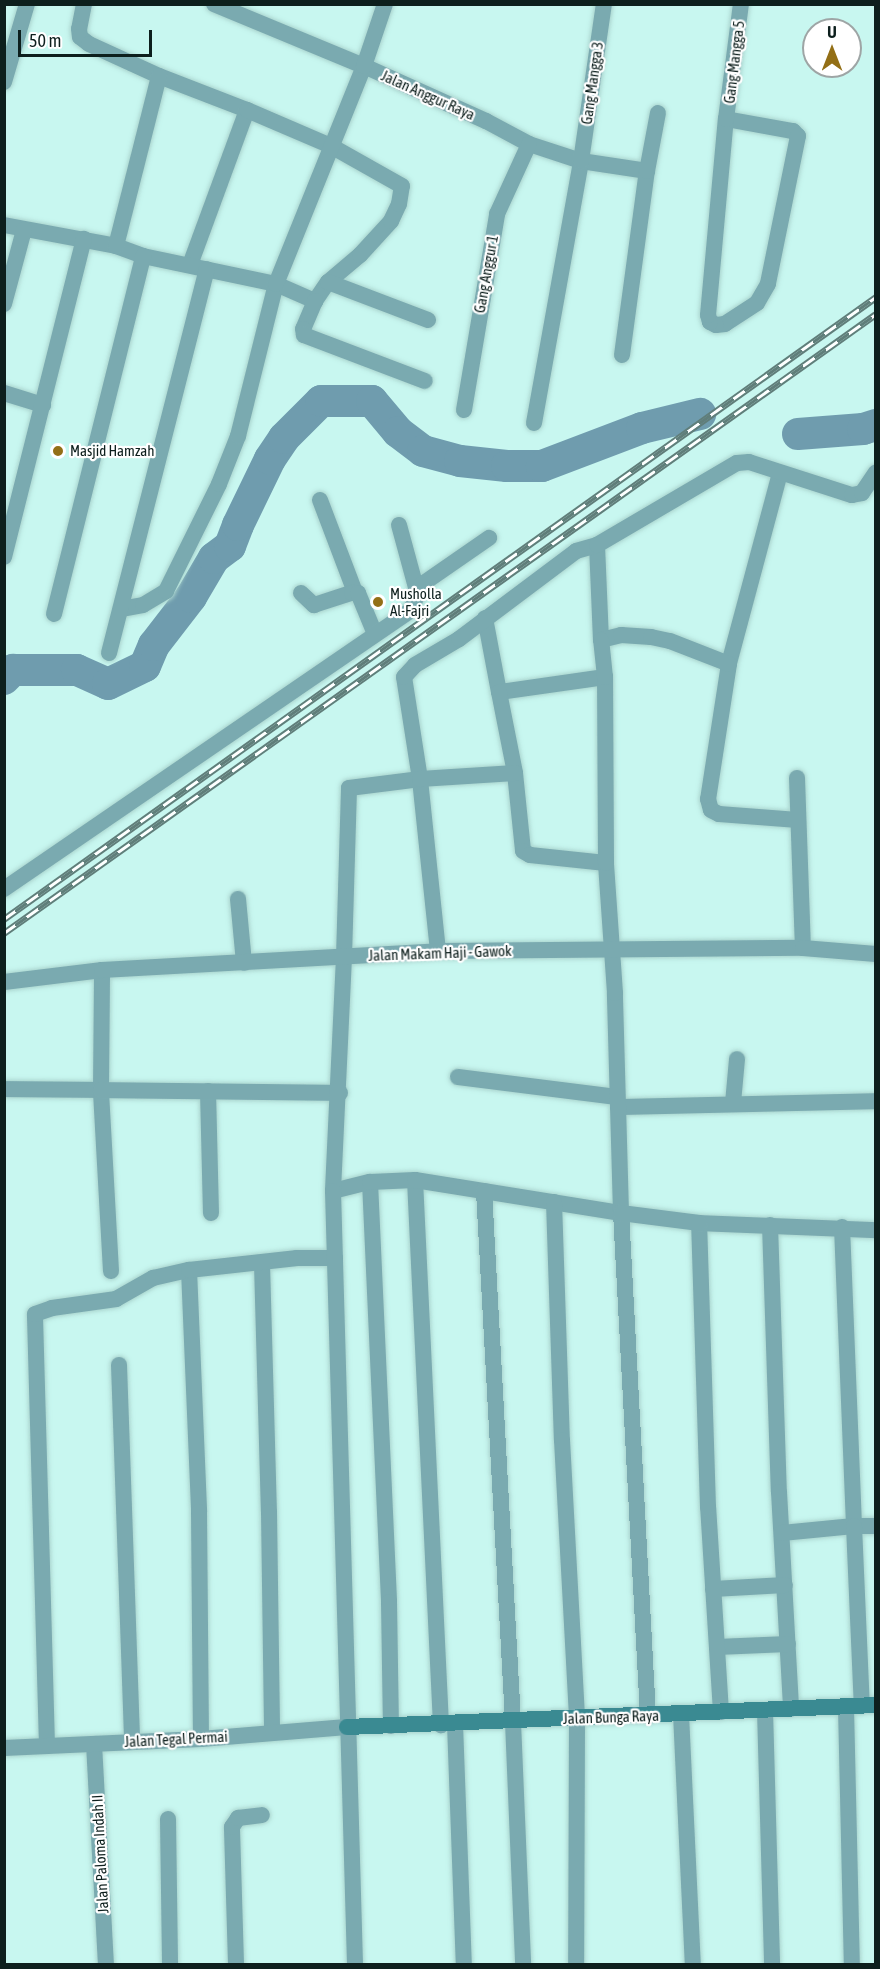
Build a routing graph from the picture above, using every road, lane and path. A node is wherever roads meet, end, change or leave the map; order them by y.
1 (27, 4) edge
2 (84, 4) edge
3 (384, 4) edge
4 (604, 4) edge
5 (741, 4) edge
6 (218, 6) edge
7 (364, 66) junction
8 (159, 76) junction
9 (4, 82) edge
10 (248, 110) junction
11 (658, 113) dead end
12 (726, 119) junction
13 (529, 144) junction
14 (331, 146) junction
15 (581, 160) junction
16 (647, 171) junction
17 (4, 225) edge
18 (24, 230) junction
19 (84, 239) junction
20 (116, 246) junction
21 (143, 256) junction
22 (190, 265) junction
23 (207, 269) junction
24 (328, 282) junction
25 (276, 284) junction
26 (315, 301) junction
27 (4, 304) edge
28 (428, 320) dead end
29 (622, 355) dead end
30 (425, 381) dead end
31 (4, 393) edge
32 (43, 405) junction
33 (464, 410) dead end
34 (534, 423) dead end
35 (876, 472) edge
36 (780, 473) junction
37 (320, 500) dead end
38 (399, 525) dead end
39 (489, 538) dead end
40 (597, 545) junction
41 (4, 557) edge
42 (302, 592) dead end
43 (355, 592) junction
44 (418, 595) junction
45 (121, 609) junction
46 (54, 614) dead end
47 (485, 618) junction
48 (375, 634) junction
49 (601, 640) junction
50 (109, 653) dead end
51 (729, 664) junction
52 (605, 676) junction
53 (499, 692) junction
54 (515, 773) junction
55 (797, 778) dead end
56 (420, 779) junction
57 (798, 820) junction
58 (606, 862) junction
59 (4, 889) edge
60 (238, 899) dead end
61 (613, 948) junction
62 (803, 948) junction
63 (438, 951) junction
64 (876, 954) edge
65 (344, 957) junction
66 (244, 963) junction
67 (102, 970) junction
68 (4, 982) edge
69 (737, 1059) dead end
70 (458, 1077) dead end
71 (4, 1089) edge
72 (101, 1090) junction
73 (208, 1091) junction
74 (340, 1093) junction
75 (876, 1101) edge
76 (617, 1102) junction
77 (733, 1103) junction
78 (415, 1180) junction
79 (370, 1182) junction
80 (333, 1191) junction
81 (484, 1191) junction
82 (554, 1202) junction
83 (211, 1213) dead end
84 (621, 1213) junction
85 (699, 1223) junction
86 (770, 1225) junction
87 (842, 1227) junction
88 (876, 1230) edge
89 (335, 1258) junction
90 (262, 1264) junction
91 (189, 1270) junction
92 (111, 1271) dead end
93 (119, 1365) dead end
94 (854, 1526) junction
95 (876, 1526) edge
96 (782, 1533) junction
97 (785, 1585) junction
98 (713, 1589) junction
99 (788, 1644) junction
100 (717, 1647) junction
101 (861, 1706) edge
102 (791, 1709) junction
103 (765, 1710) junction
104 (721, 1712) junction
105 (681, 1714) junction
106 (648, 1716) junction
107 (577, 1719) junction
108 (513, 1722) junction
109 (448, 1724) junction
110 (347, 1726) junction
111 (392, 1726) junction
112 (272, 1733) junction
113 (201, 1739) junction
114 (132, 1742) junction
115 (94, 1744) junction
116 (47, 1746) junction
117 (4, 1748) edge
118 (262, 1815) dead end
119 (168, 1818) dead end
120 (106, 1965) edge
121 (170, 1965) edge
122 (236, 1965) edge
123 (355, 1965) edge
124 (464, 1965) edge
125 (523, 1965) edge
126 (576, 1965) edge
127 (693, 1965) edge
128 (772, 1965) edge
129 (852, 1965) edge

1 - 9 street
2 - 8 street
3 - 7 street
4 - 15 street, Gang Mangga 3
5 - 12 street, Gang Mangga 5
6 - 7 street, Jalan Anggur Raya
7 - 13 street, Jalan Anggur Raya
7 - 14 street
8 - 10 street
8 - 20 street
10 - 14 street
10 - 22 street
11 - 16 street
12 - 12 street, Gang Mangga 5
13 - 15 street, Jalan Anggur Raya
13 - 33 street, Gang Anggur 1
14 - 24 street
14 - 25 street
15 - 16 street, Jalan Anggur Raya
15 - 34 street, Gang Mangga 3
16 - 29 street
17 - 18 street
18 - 19 street
18 - 27 street
19 - 20 street
19 - 32 street
20 - 21 street
21 - 22 street
21 - 46 street
22 - 23 street
23 - 25 street
23 - 45 street
24 - 26 street
24 - 28 street
25 - 26 street
25 - 45 street
26 - 30 street
31 - 32 street
32 - 41 street
35 - 36 street
36 - 40 street
36 - 51 street
37 - 43 street
38 - 44 street
39 - 44 street
40 - 47 street
40 - 49 street
42 - 43 street
43 - 48 street
44 - 48 street
45 - 50 street
47 - 53 street
47 - 56 street
48 - 59 street
49 - 51 street
49 - 52 street
51 - 57 street
52 - 53 street
52 - 58 street
53 - 54 street
54 - 56 street
54 - 58 street
55 - 57 street
56 - 63 street
56 - 65 street
57 - 62 street
58 - 61 street
60 - 66 street
61 - 62 street, Jalan Makam Haji - Gawok
61 - 63 street, Jalan Makam Haji - Gawok
61 - 76 street
62 - 64 street, Jalan Makam Haji - Gawok
63 - 65 street, Jalan Makam Haji - Gawok
65 - 66 street, Jalan Makam Haji - Gawok
65 - 74 street
66 - 67 street, Jalan Makam Haji - Gawok
67 - 68 street, Jalan Makam Haji - Gawok
67 - 72 street
69 - 77 street
70 - 76 street
71 - 72 street
72 - 73 street
72 - 92 street
73 - 74 street
73 - 83 street
74 - 80 street
75 - 77 street
76 - 77 street
76 - 84 street
78 - 79 street
78 - 81 street
78 - 109 street
79 - 80 street
79 - 111 street
80 - 89 street
81 - 82 street
81 - 108 street
82 - 84 street
82 - 107 street
84 - 85 street
84 - 106 street
85 - 86 street
85 - 98 street
86 - 87 street
86 - 96 street
87 - 88 street
87 - 94 street
89 - 90 street
89 - 110 street
90 - 91 street
90 - 112 street
91 - 113 street
91 - 116 street
93 - 114 street
94 - 95 street
94 - 96 street
94 - 101 street
96 - 97 street
97 - 98 street
97 - 99 street
98 - 100 street
99 - 100 street
99 - 102 street
100 - 104 street
101 - 102 main road, Jalan Bunga Raya
101 - 129 street
102 - 103 main road, Jalan Bunga Raya
103 - 104 main road, Jalan Bunga Raya
103 - 128 street
104 - 105 main road, Jalan Bunga Raya
105 - 106 main road, Jalan Bunga Raya
105 - 127 street
106 - 107 main road, Jalan Bunga Raya
107 - 108 main road, Jalan Bunga Raya
107 - 126 street
108 - 109 main road, Jalan Bunga Raya
108 - 125 street
109 - 111 main road, Jalan Bunga Raya
109 - 124 street
110 - 111 main road, Jalan Bunga Raya
110 - 112 street, Jalan Tegal Permai
110 - 123 street
112 - 113 street, Jalan Tegal Permai
113 - 114 street, Jalan Tegal Permai
114 - 115 street, Jalan Tegal Permai
115 - 116 street, Jalan Tegal Permai
115 - 120 street, Jalan Paloma Indah II
116 - 117 street, Jalan Tegal Permai
118 - 122 street
119 - 121 street

